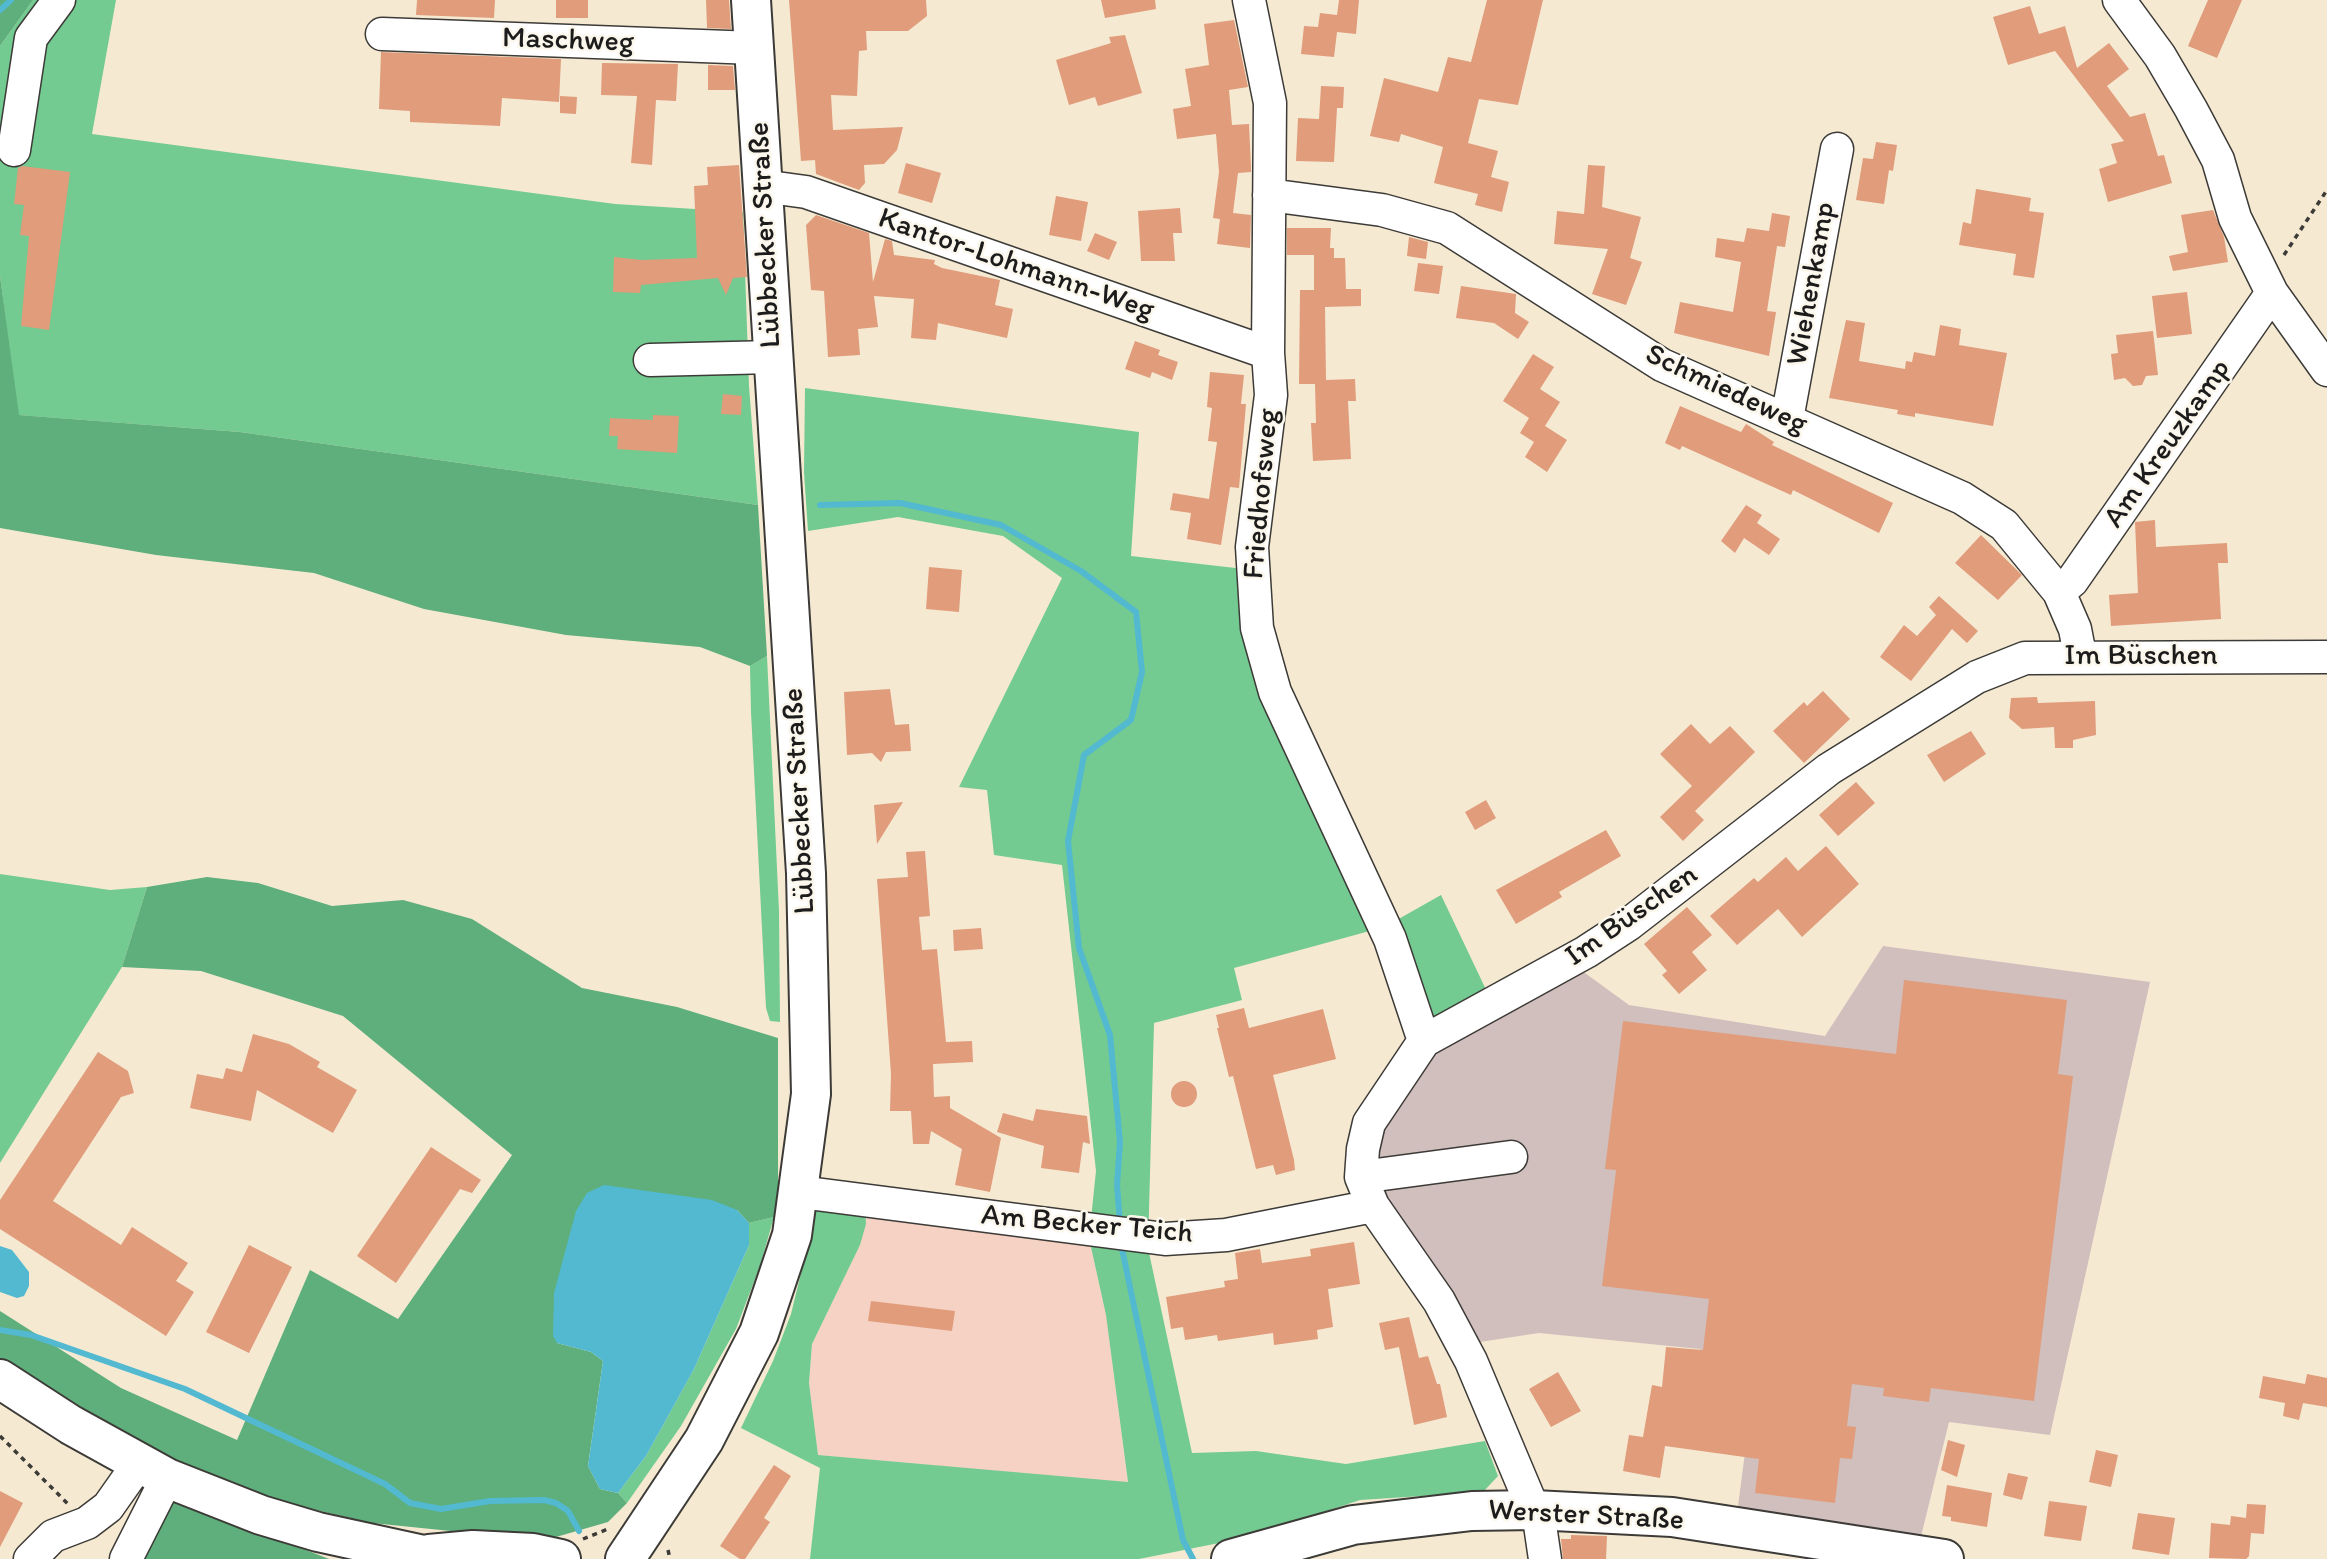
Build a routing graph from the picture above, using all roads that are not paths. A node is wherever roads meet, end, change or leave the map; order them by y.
1 (60, 0) edge
2 (751, 0) edge
3 (1249, 0) edge
4 (2119, 0) edge
5 (382, 34) dead end
6 (755, 48) junction
7 (1837, 149) dead end
8 (15, 150) dead end
9 (762, 186) junction
10 (1269, 195) junction
11 (2269, 287) junction
12 (1268, 353) junction
13 (773, 357) junction
14 (650, 360) dead end
15 (2327, 370) edge
16 (1787, 419) junction
17 (2059, 592) junction
18 (2080, 655) junction
19 (2327, 657) edge
20 (1424, 1041) junction
21 (1511, 1157) dead end
22 (1367, 1191) junction
23 (800, 1192) junction
24 (0, 1380) edge
25 (153, 1470) junction
26 (1534, 1510) junction
27 (436, 1557) edge
28 (30, 1559) edge
29 (126, 1559) edge
30 (561, 1559) edge
31 (625, 1559) edge
32 (1231, 1559) edge
33 (1545, 1559) edge
34 (1944, 1559) edge

1 - 8 street
2 - 6 main road, Lübbecker Straße
3 - 10 street, Friedhofsweg
4 - 11 street
5 - 6 street, Maschweg
6 - 9 main road, Lübbecker Straße
7 - 16 street, Wiehenkamp
9 - 12 street, Kantor-Lohmann-Weg
9 - 13 main road, Lübbecker Straße
10 - 12 street, Friedhofsweg
10 - 16 street, Schmiedeweg
11 - 15 street
11 - 17 street, Am Kreuzkamp
12 - 20 street, Friedhofsweg
13 - 14 street
13 - 23 main road, Lübbecker Straße
16 - 17 street, Schmiedeweg
17 - 18 street, Schmiedeweg
18 - 19 street, Im Büschen
18 - 20 street, Im Büschen
20 - 22 street, Im Büschen
21 - 22 street, Am Becker Teich
22 - 23 street, Am Becker Teich
22 - 26 street
23 - 31 main road, Lübbecker Straße
24 - 25 main road
25 - 27 main road
25 - 28 street
25 - 29 street
26 - 32 main road, Werster Straße
26 - 33 street
26 - 34 main road, Werster Straße
27 - 30 main road

